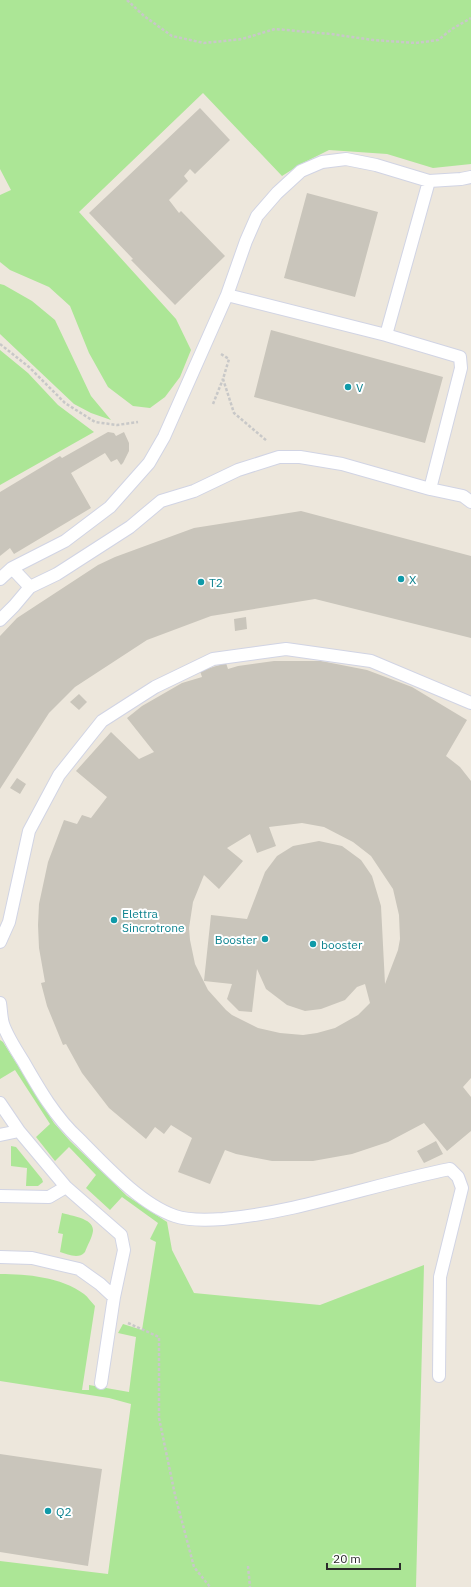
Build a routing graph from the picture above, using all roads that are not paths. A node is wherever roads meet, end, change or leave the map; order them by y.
1 (471, 177) edge
2 (429, 181) junction
3 (227, 295) junction
4 (386, 335) junction
5 (430, 489) junction
6 (471, 502) edge
7 (12, 568) junction
8 (0, 579) edge
9 (30, 587) junction
10 (0, 620) edge
11 (471, 703) edge
12 (0, 942) edge
13 (0, 1003) edge
14 (0, 1103) edge
15 (19, 1131) junction
16 (0, 1135) edge
17 (66, 1187) junction
18 (0, 1196) edge
19 (0, 1257) edge
20 (114, 1297) junction
21 (438, 1376) dead end
22 (101, 1383) dead end

1 - 2 lane
2 - 3 lane
2 - 4 lane
3 - 4 lane
3 - 7 lane
4 - 5 lane
5 - 6 lane
5 - 9 lane
7 - 8 lane
7 - 9 lane
9 - 10 lane
11 - 12 lane
13 - 21 lane
14 - 15 lane
15 - 16 lane
15 - 17 lane
17 - 18 lane
17 - 20 lane
19 - 20 lane
20 - 22 lane

